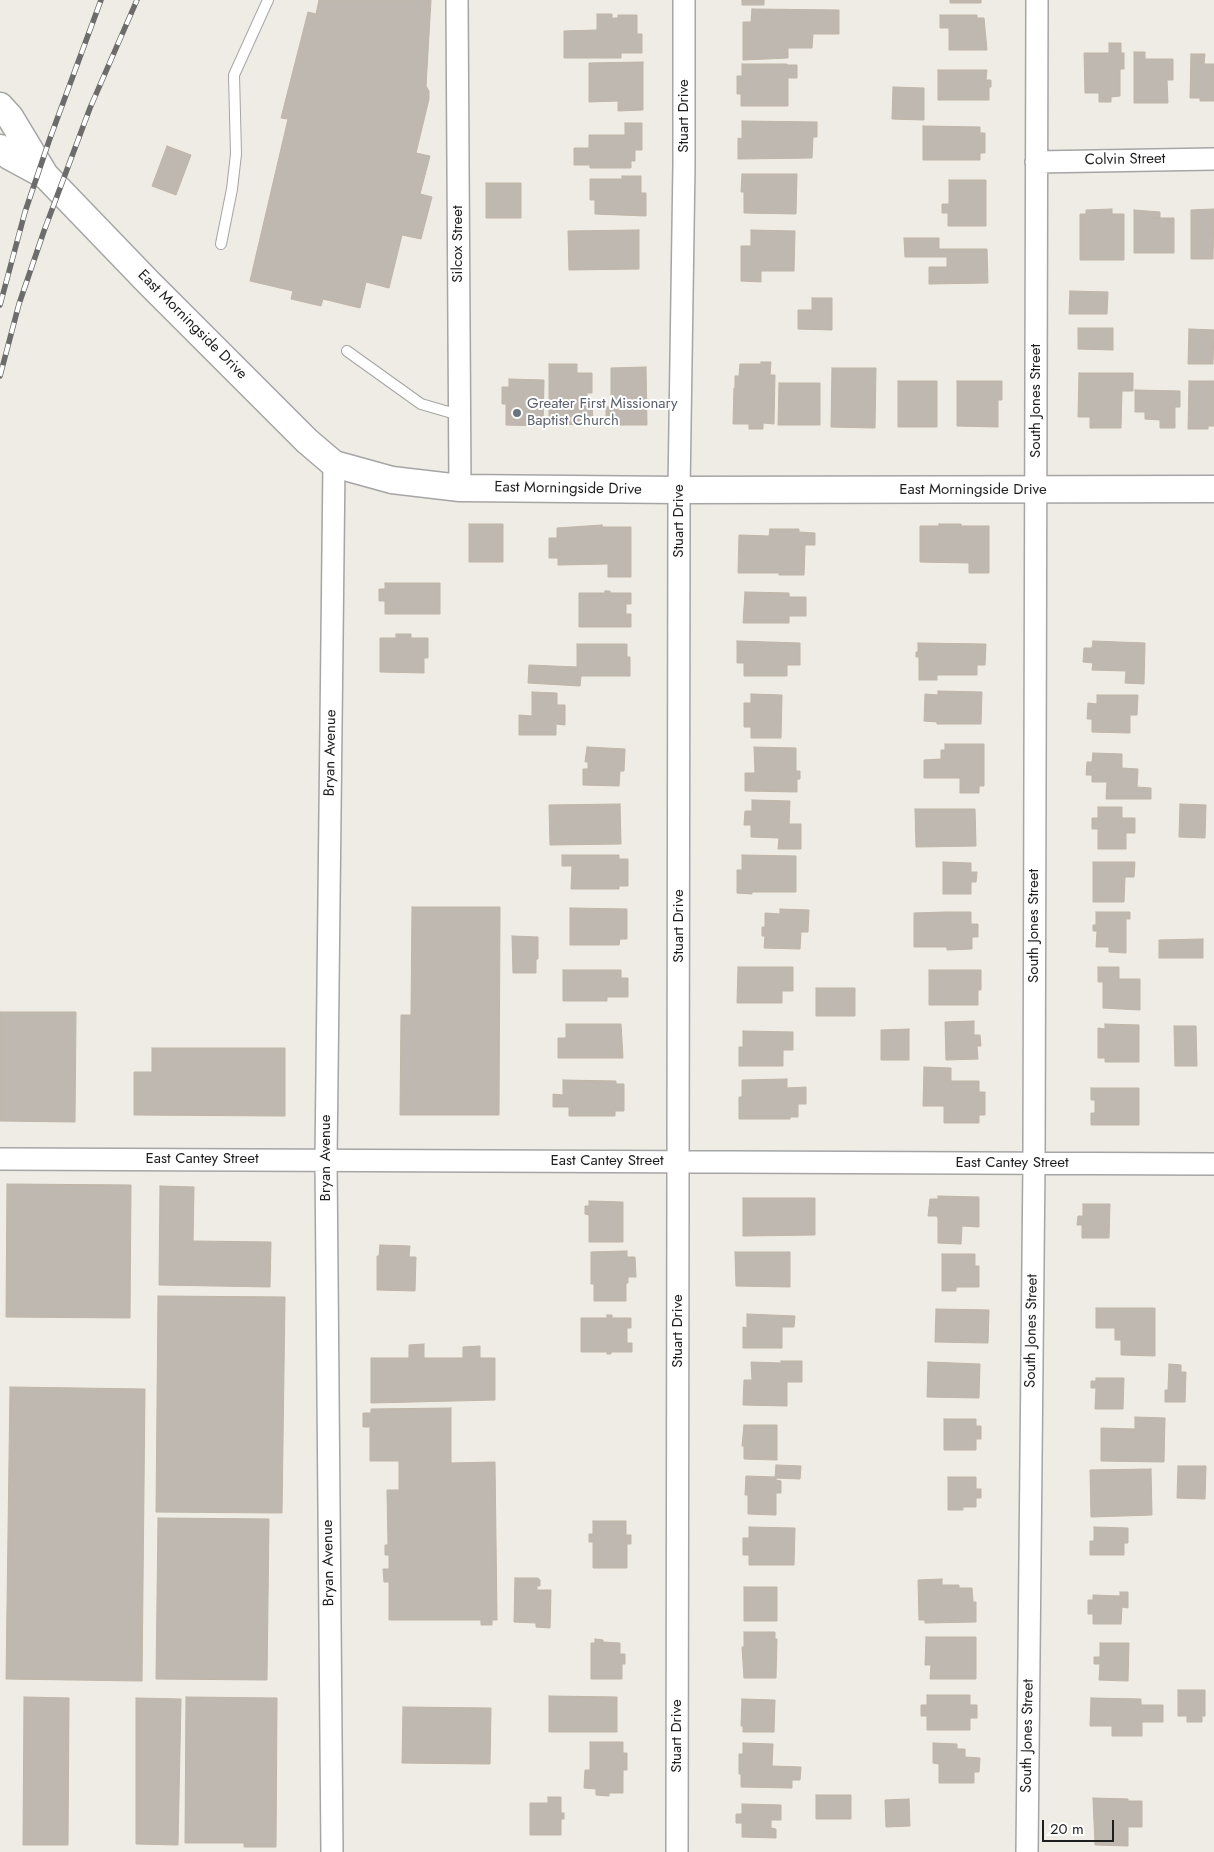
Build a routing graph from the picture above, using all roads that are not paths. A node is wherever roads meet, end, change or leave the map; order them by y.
1 (268, 0) edge
2 (457, 0) edge
3 (684, 0) edge
4 (1037, 0) edge
5 (0, 106) edge
6 (0, 148) edge
7 (1214, 159) edge
8 (1036, 162) junction
9 (45, 175) junction
10 (221, 244) dead end
11 (347, 351) dead end
12 (459, 415) junction
13 (334, 464) junction
14 (460, 488) junction
15 (1214, 489) edge
16 (679, 490) junction
17 (1035, 490) junction
18 (0, 1158) edge
19 (326, 1160) junction
20 (678, 1161) junction
21 (1034, 1163) junction
22 (1214, 1164) edge
23 (332, 1852) edge
24 (677, 1852) edge
25 (1026, 1852) edge

1 - 10 lane
2 - 12 street, Silcox Street
3 - 16 street, Stuart Drive
4 - 8 street, South Jones Street
5 - 9 street
6 - 9 street
7 - 8 street, Colvin Street
8 - 17 street, South Jones Street
9 - 13 street, East Morningside Drive
11 - 12 lane
12 - 14 street, Silcox Street
13 - 14 street, East Morningside Drive
13 - 19 street, Bryan Avenue
14 - 16 street, East Morningside Drive
15 - 17 street, East Morningside Drive
16 - 17 street, East Morningside Drive
16 - 20 street, Stuart Drive
17 - 21 street, South Jones Street
18 - 19 street, East Cantey Street
19 - 20 street, East Cantey Street
19 - 23 street, Bryan Avenue
20 - 21 street, East Cantey Street
20 - 24 street, Stuart Drive
21 - 22 street, East Cantey Street
21 - 25 street, South Jones Street

